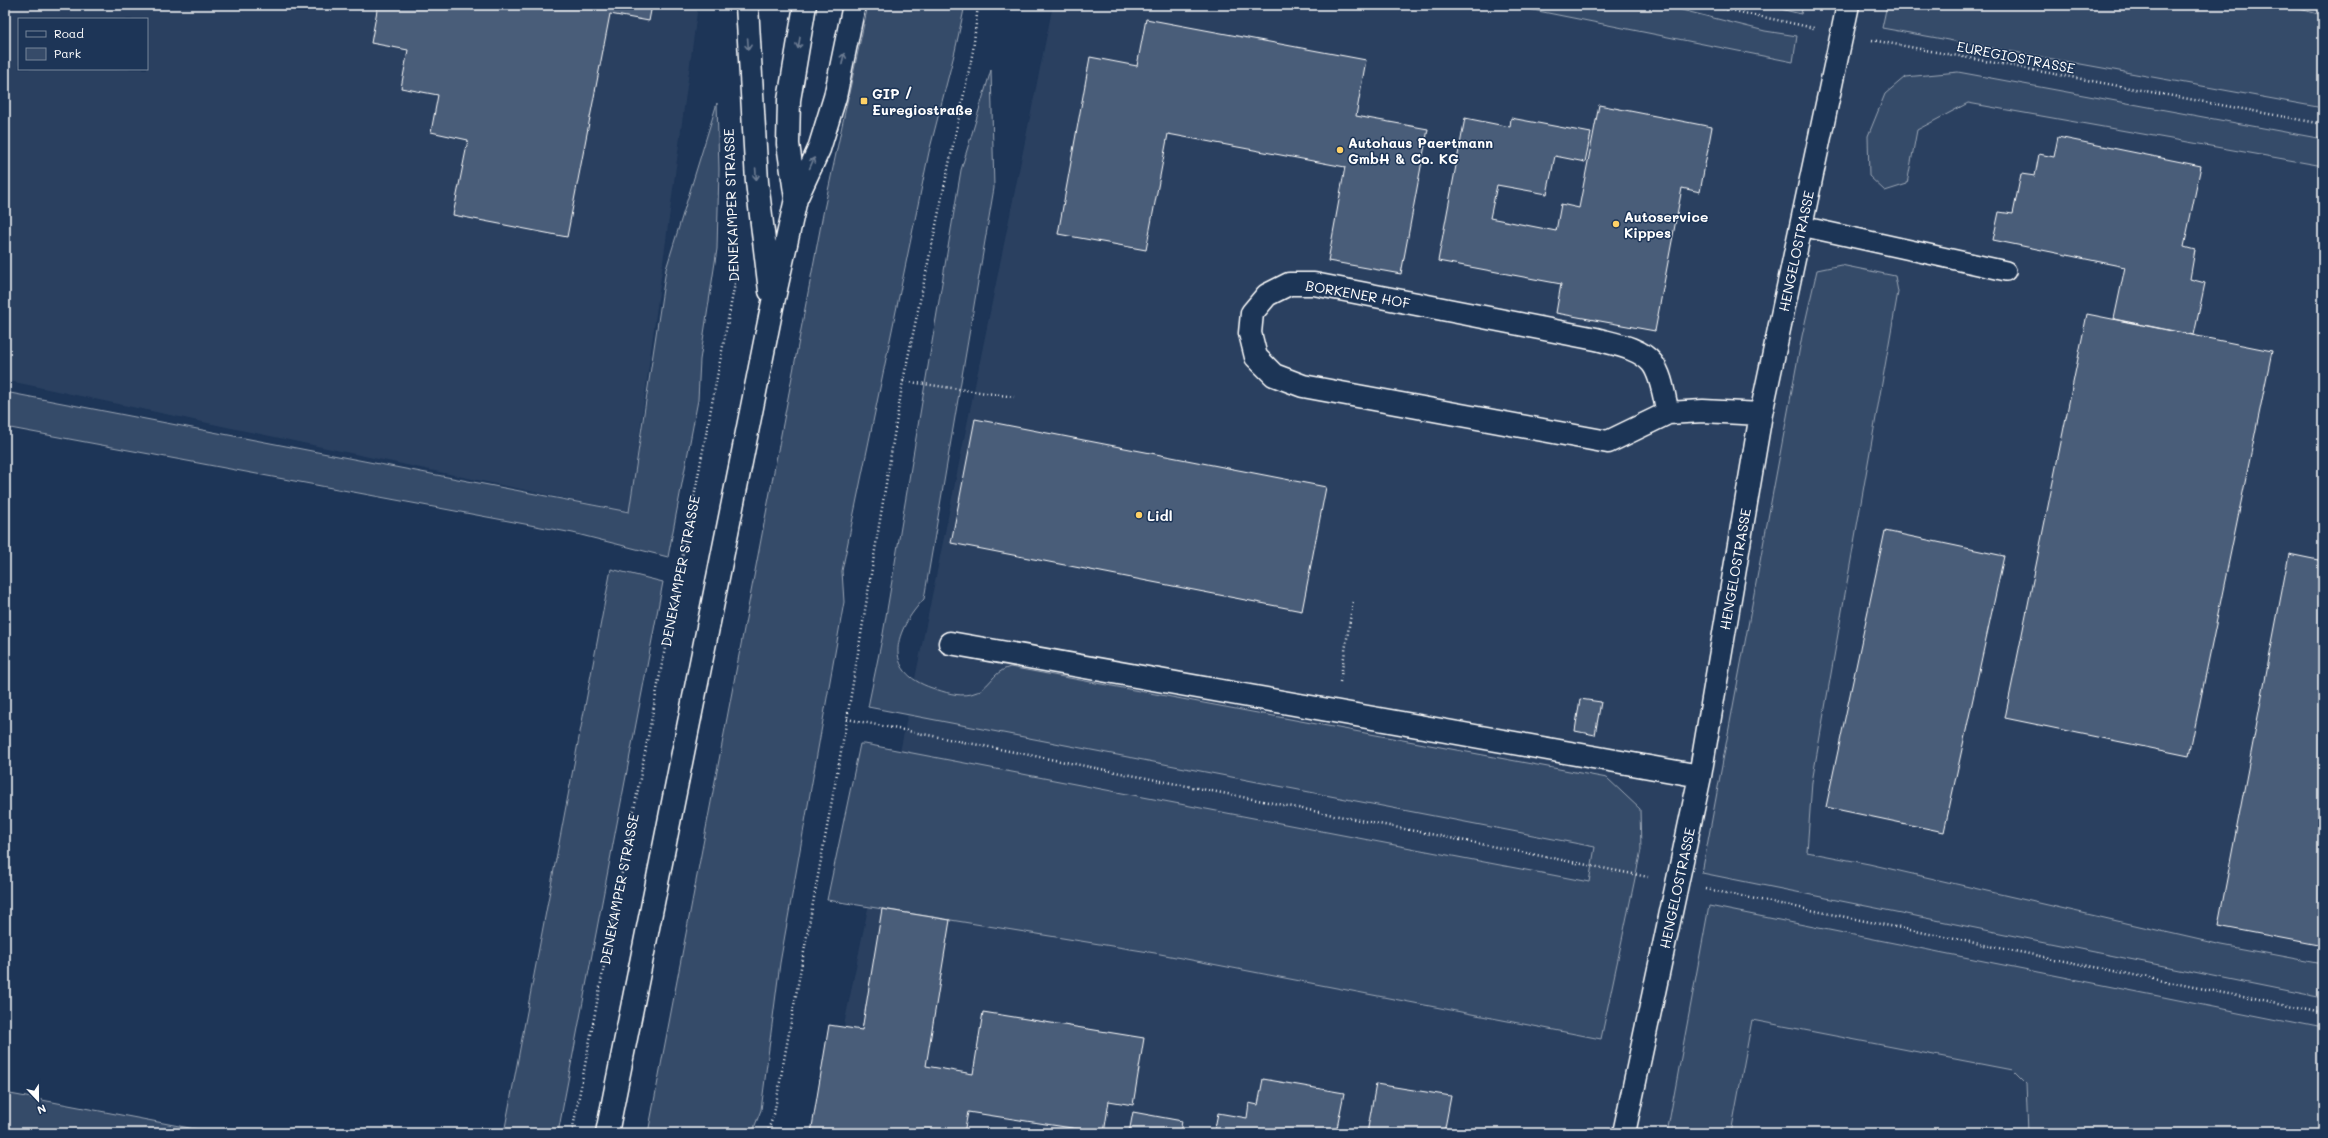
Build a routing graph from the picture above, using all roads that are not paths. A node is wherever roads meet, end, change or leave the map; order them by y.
1 (747, 5) edge
2 (805, 5) edge
3 (854, 5) edge
4 (1848, 5) edge
5 (796, 199) junction
6 (1801, 226) junction
7 (2006, 271) dead end
8 (772, 307) junction
9 (1668, 413) junction
10 (1761, 414) junction
11 (950, 643) dead end
12 (1700, 776) junction
13 (607, 1133) edge
14 (1624, 1133) edge

1 -> 8 street
2 -> 5 street
5 -> 3 street
4 - 6 street, HENGELOSTRASSE
5 - 8 street
6 - 7 lane
6 - 10 street, HENGELOSTRASSE
8 - 13 street
9 - 9 street, BORKENER HOF
9 - 10 street, BORKENER HOF
10 - 12 street, HENGELOSTRASSE
11 - 12 street
12 - 14 street, HENGELOSTRASSE

